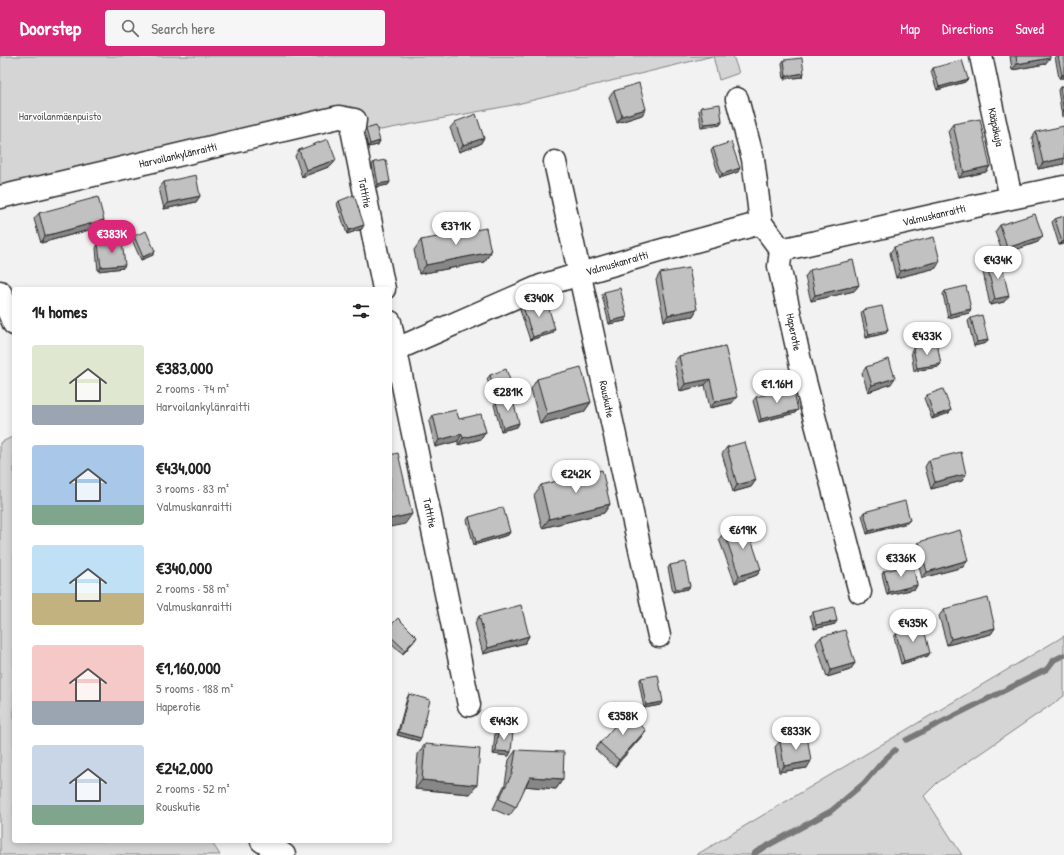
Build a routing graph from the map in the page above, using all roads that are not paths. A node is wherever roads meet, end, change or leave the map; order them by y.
1 (981, 56) edge
2 (737, 99) dead end
3 (356, 120) joint
4 (555, 162) dead end
5 (1064, 187) edge
6 (0, 198) edge
7 (1011, 198) junction
8 (760, 223) junction
9 (781, 250) junction
10 (580, 274) junction
11 (384, 287) edge
12 (0, 292) edge
13 (12, 319) edge
14 (393, 350) edge
15 (860, 592) dead end
16 (659, 636) dead end
17 (469, 705) dead end
18 (265, 843) edge
19 (284, 855) edge

1 - 7 street, Kääpäkuja
2 - 8 street
3 - 6 street, Harvoilankylänraitti
3 - 11 street, Tattitie
4 - 10 street, Rouskutie
5 - 7 street, Valmuskanraitti
7 - 9 street, Valmuskanraitti
8 - 9 street
8 - 10 street, Valmuskanraitti
9 - 15 street, Haperotie
10 - 14 street, Valmuskanraitti
10 - 16 street, Rouskutie
12 - 13 street
14 - 17 street, Tattitie
18 - 19 street

